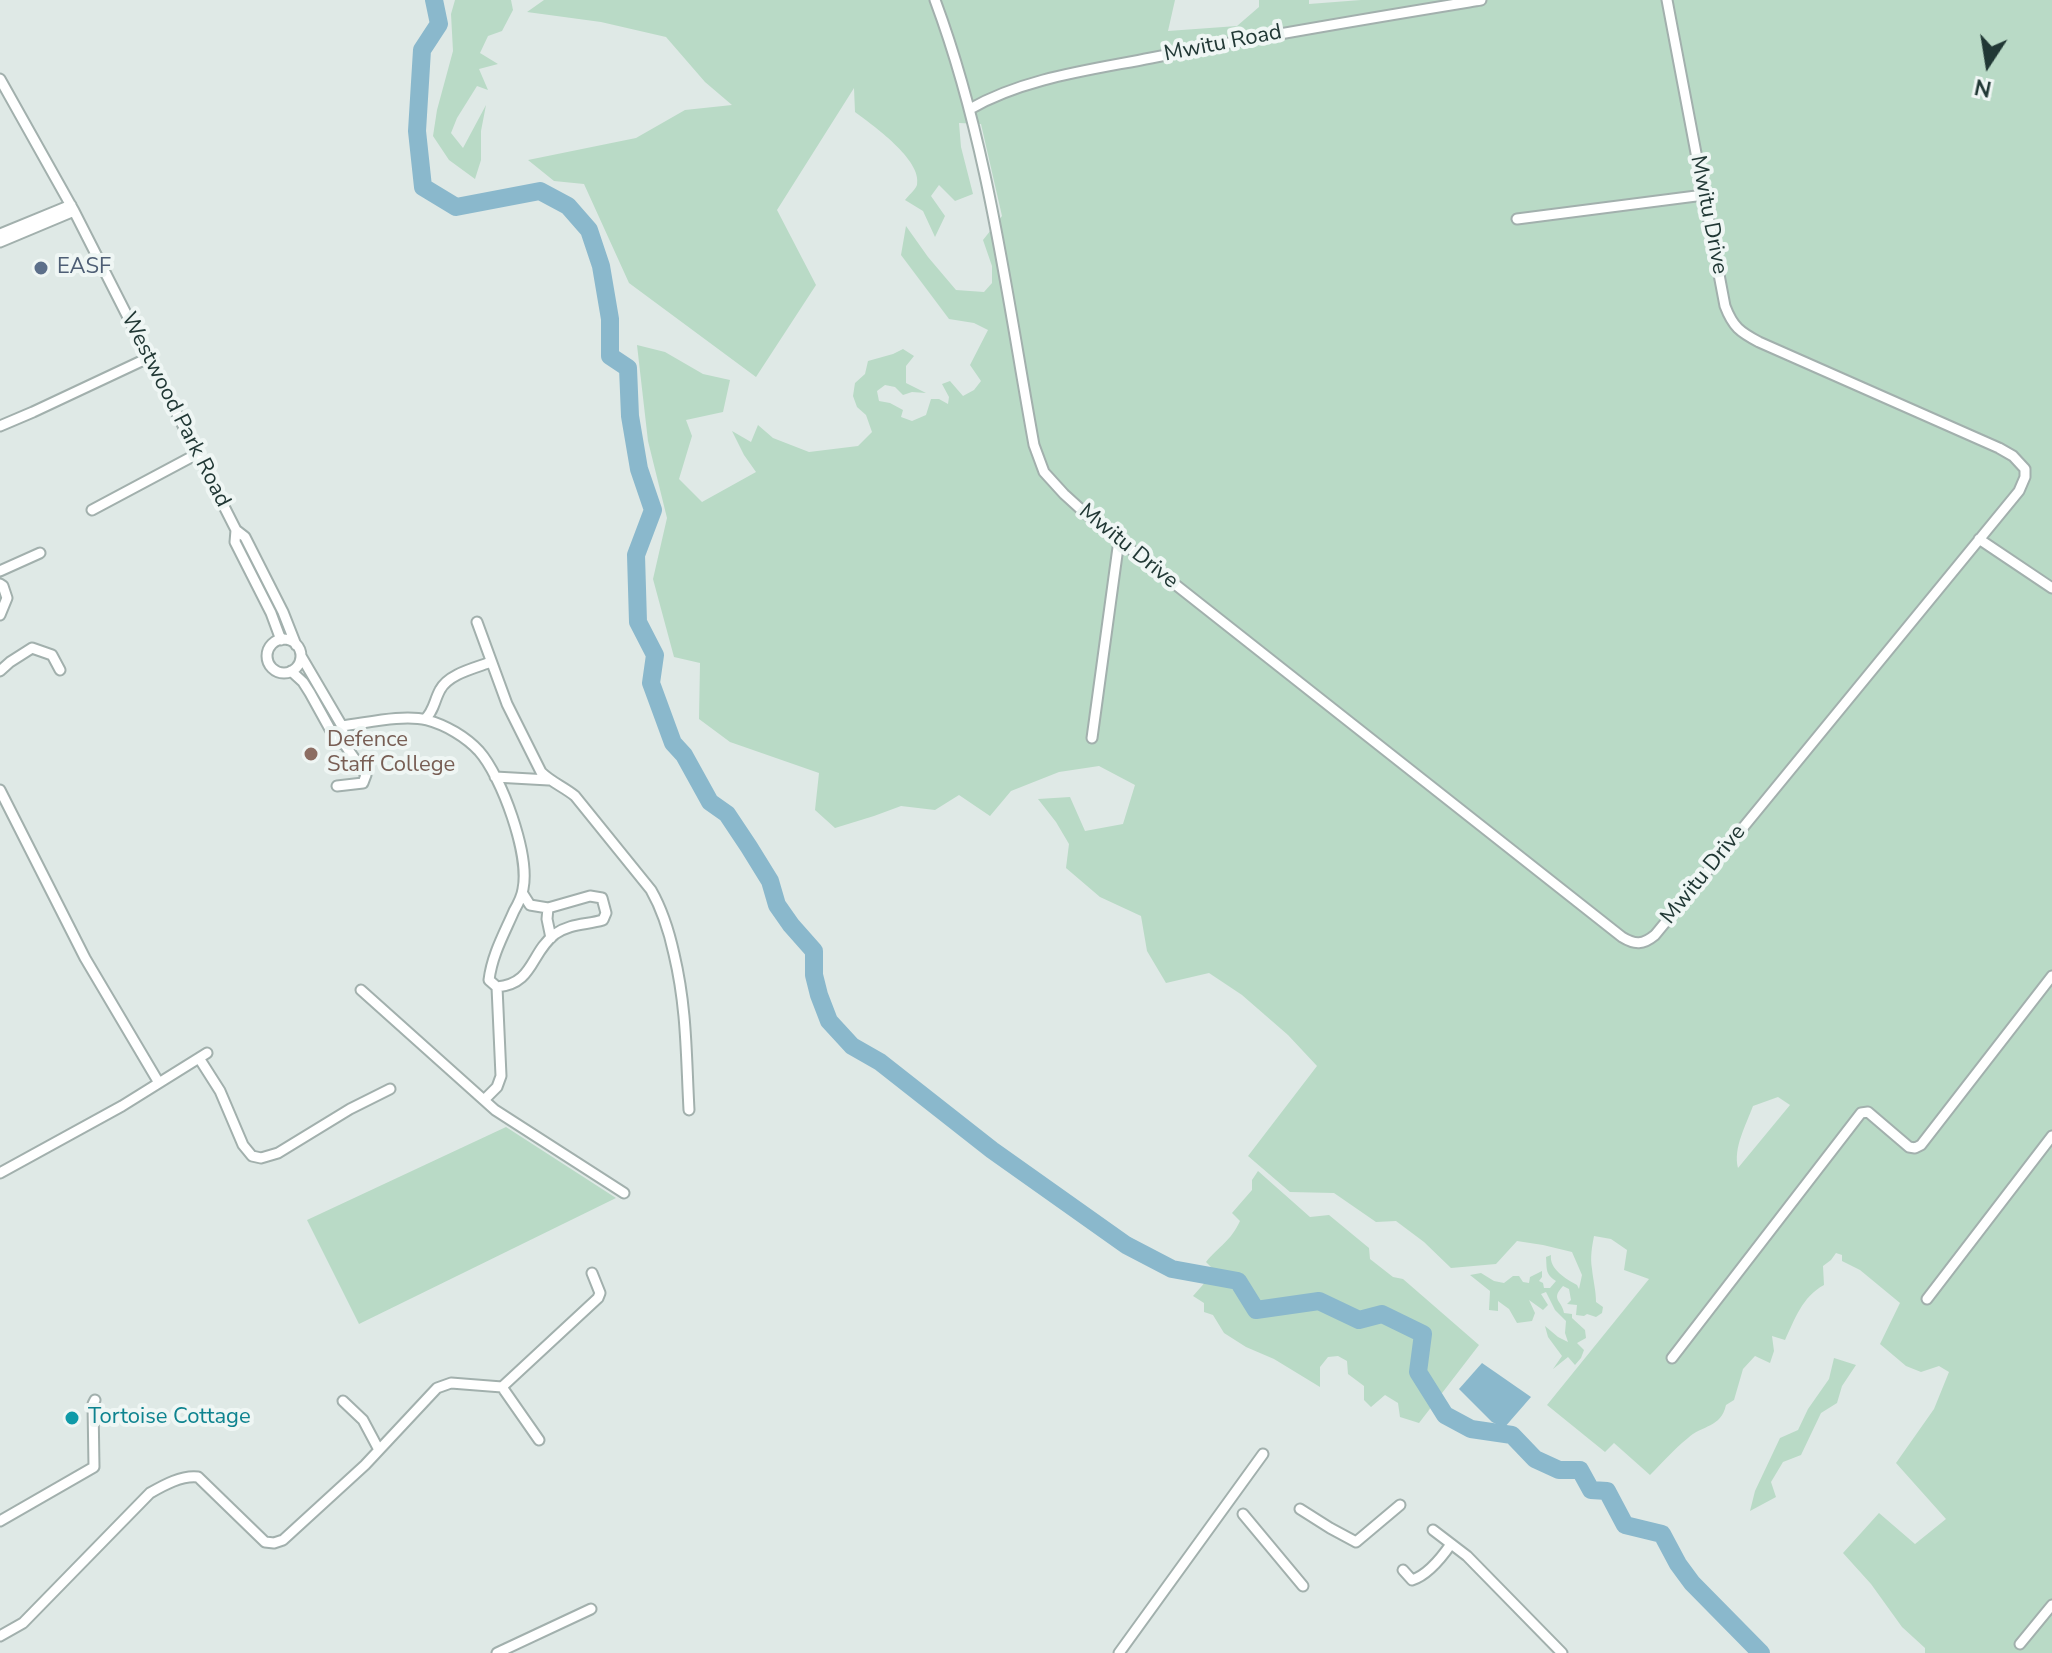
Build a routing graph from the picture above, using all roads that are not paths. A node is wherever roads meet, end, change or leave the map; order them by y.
1 (935, 0) edge
2 (1481, 0) edge
3 (1667, 0) edge
4 (0, 79) edge
5 (970, 109) junction
6 (1704, 195) junction
7 (72, 208) junction
8 (1517, 219) dead end
9 (0, 234) edge
10 (0, 242) edge
11 (148, 358) junction
12 (0, 426) edge
13 (197, 454) junction
14 (92, 510) dead end
15 (236, 530) junction
16 (1979, 539) junction
17 (1119, 540) junction
18 (40, 553) dead end
19 (0, 571) edge
20 (0, 584) edge
21 (2052, 588) edge
22 (0, 615) edge
23 (477, 622) dead end
24 (281, 640) junction
25 (298, 650) junction
26 (491, 662) junction
27 (60, 670) dead end
28 (0, 671) edge
29 (291, 671) junction
30 (425, 719) junction
31 (342, 726) junction
32 (1092, 738) dead end
33 (345, 745) junction
34 (495, 777) junction
35 (549, 780) junction
36 (337, 786) dead end
37 (0, 790) edge
38 (523, 894) junction
39 (573, 902) junction
40 (548, 908) junction
41 (577, 924) junction
42 (551, 938) junction
43 (2052, 976) edge
44 (497, 987) junction
45 (361, 990) dead end
46 (159, 1083) junction
47 (390, 1089) dead end
48 (484, 1100) junction
49 (689, 1110) dead end
50 (2052, 1136) edge
51 (0, 1173) edge
52 (624, 1193) dead end
53 (592, 1273) dead end
54 (1927, 1299) dead end
55 (1672, 1358) dead end
56 (502, 1387) junction
57 (95, 1400) dead end
58 (343, 1401) dead end
59 (539, 1440) dead end
60 (379, 1450) junction
61 (1263, 1454) dead end
62 (1400, 1505) dead end
63 (1300, 1509) dead end
64 (1243, 1514) dead end
65 (0, 1521) edge
66 (1433, 1530) dead end
67 (1451, 1544) junction
68 (1403, 1570) dead end
69 (1303, 1586) dead end
70 (2052, 1605) edge
71 (591, 1609) dead end
72 (0, 1636) edge
73 (2020, 1644) dead end
74 (497, 1653) edge
75 (1119, 1653) edge
76 (1562, 1653) edge

1 - 5 street, Mwitu Drive
2 - 5 street, Mwitu Road
3 - 6 street, Mwitu Drive
4 - 7 street, Westwood Park Road
5 - 17 street, Mwitu Drive
6 - 8 street
6 - 16 street, Mwitu Drive
7 - 9 street
7 - 10 street
7 - 11 street, Westwood Park Road
11 - 12 street
11 - 13 street, Westwood Park Road
13 - 14 street
13 - 15 street, Westwood Park Road
15 - 24 street, Westwood Park Road
15 - 25 street, Westwood Park Road
16 - 17 street, Mwitu Drive
16 - 21 street
17 - 32 street
18 - 19 street
20 - 22 street
23 - 26 street
24 - 25 street
24 - 29 street
25 - 29 street
25 - 31 street, Westwood Park Road
26 - 30 street
26 - 35 street
27 - 28 street
29 - 33 street
30 - 31 street
30 - 34 street
31 - 33 street
33 - 36 street
34 - 35 street
34 - 38 street
35 - 49 street
37 - 46 street
38 - 40 street
38 - 44 street
39 - 40 street
39 - 41 street
39 - 41 street
40 - 42 street
41 - 42 street
42 - 44 street
43 - 55 street
44 - 48 street
45 - 48 street
46 - 47 street
46 - 51 street
48 - 52 street
50 - 54 street
53 - 56 street
56 - 59 street
56 - 60 street
57 - 65 street
58 - 60 street
60 - 72 street
61 - 75 street
62 - 63 street
64 - 69 street
66 - 67 street
67 - 68 street
67 - 76 street
70 - 73 street
71 - 74 street

